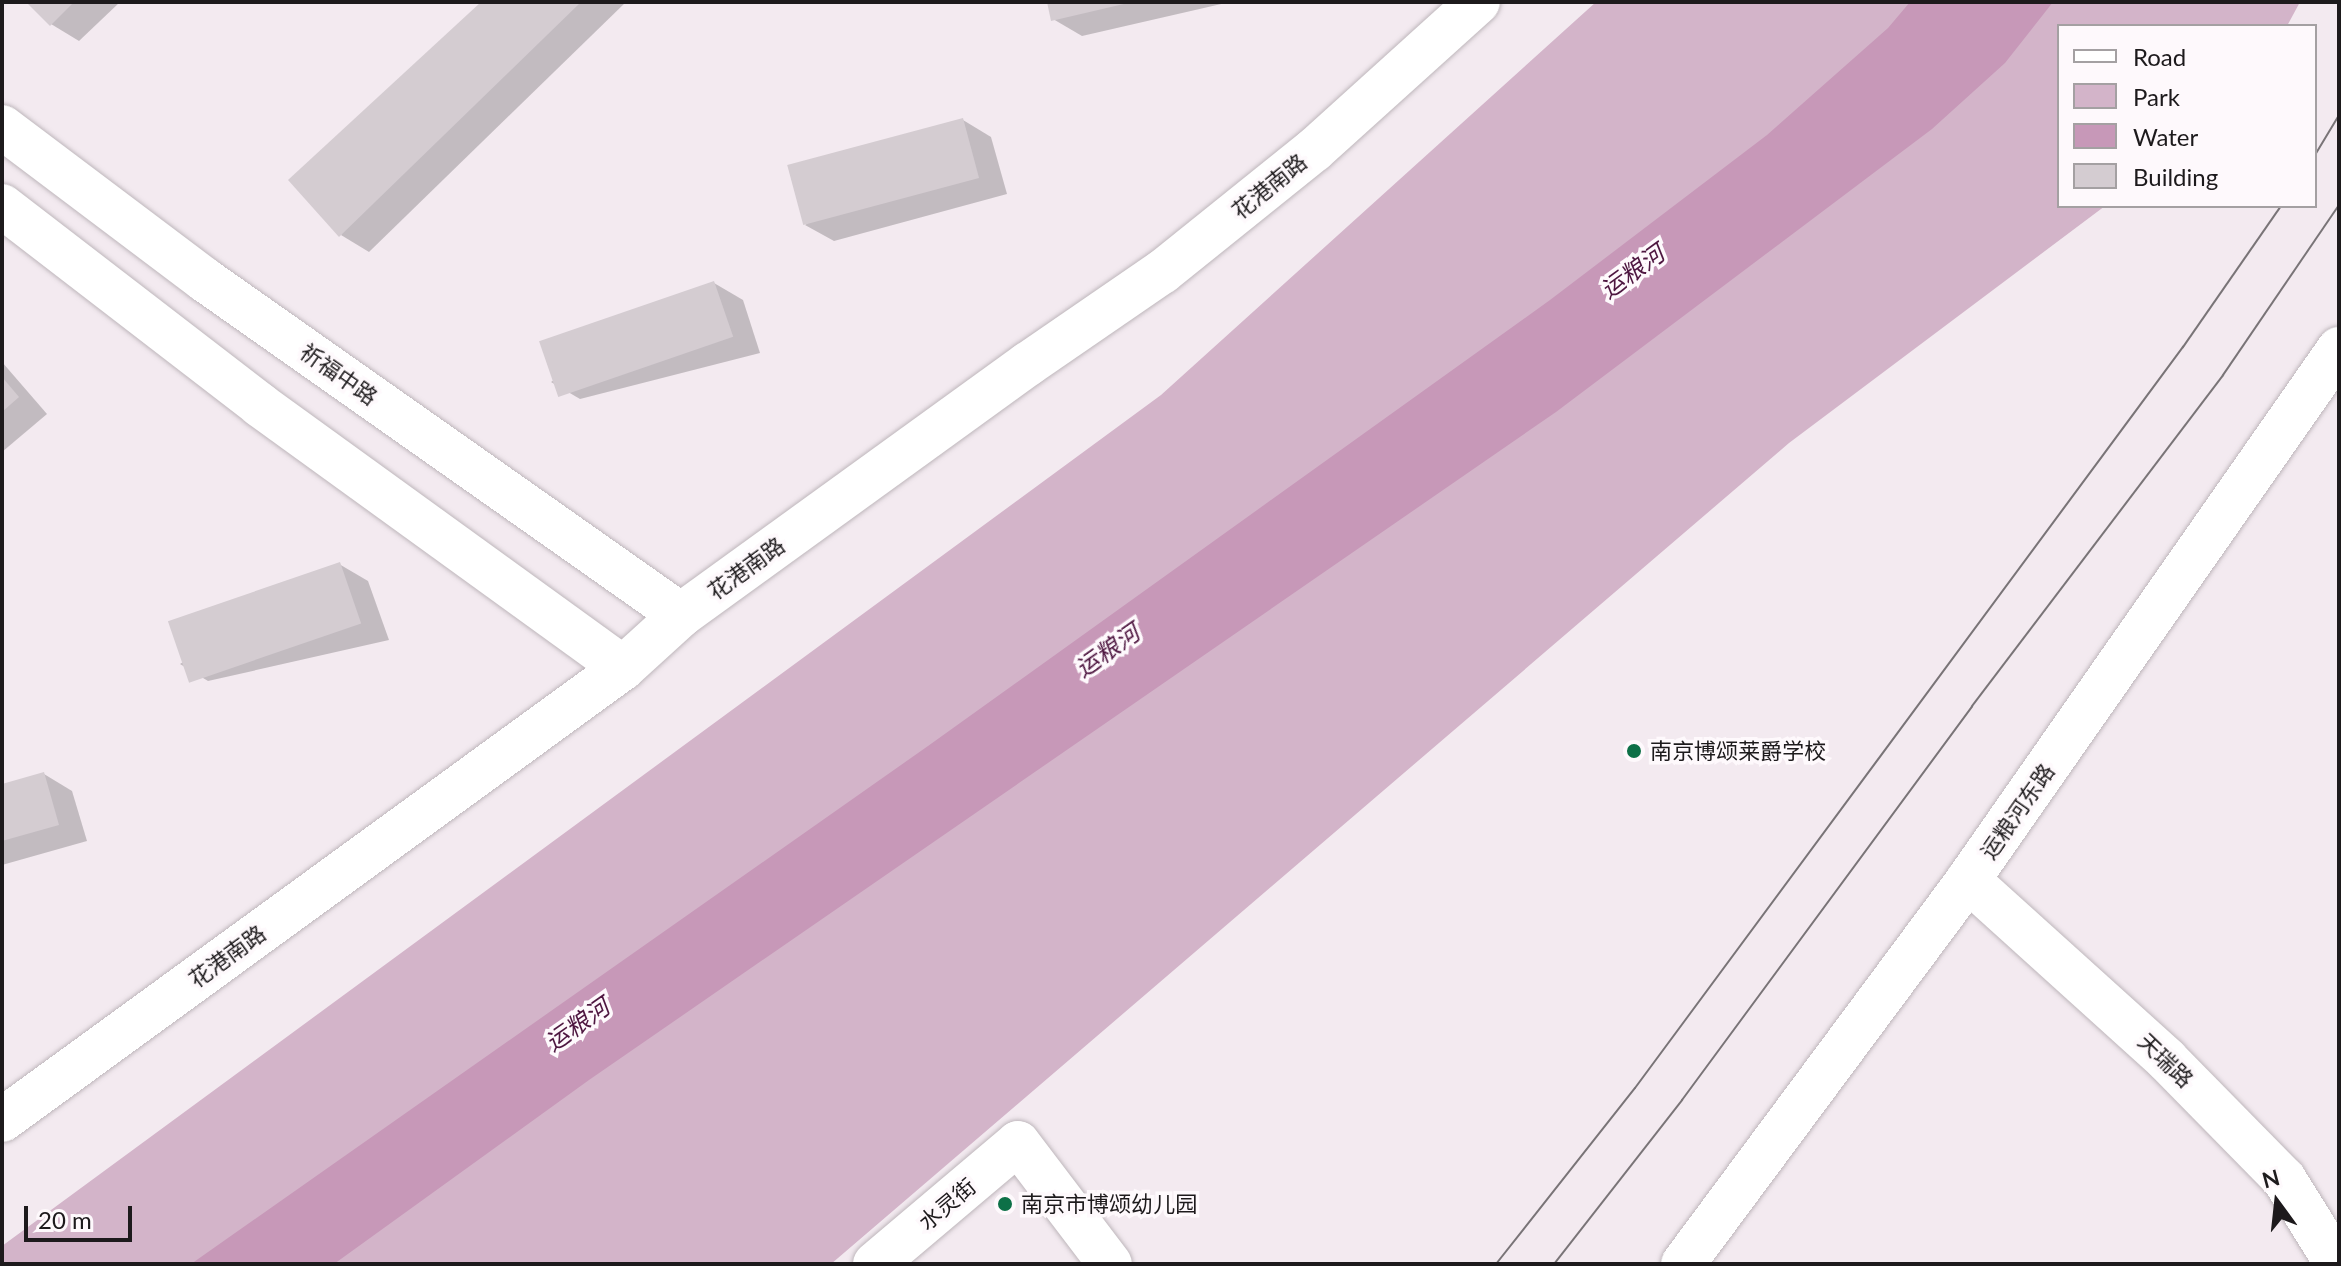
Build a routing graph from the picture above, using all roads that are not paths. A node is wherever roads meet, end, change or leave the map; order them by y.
1 (1478, 2) edge
2 (2, 127) edge
3 (2, 206) edge
4 (2339, 349) edge
5 (681, 615) junction
6 (623, 668) junction
7 (1968, 880) junction
8 (2, 1120) edge
9 (875, 1264) edge
10 (1110, 1264) edge
11 (1683, 1264) edge
12 (2337, 1264) edge

1 - 5 street, 花港南路
2 - 5 street, 祈福中路
3 - 6 street
4 - 7 street, 运粮河东路
5 - 6 street, 花港南路
6 - 8 street, 花港南路
7 - 11 street, 运粮河东路
7 - 12 street, 天瑞路
9 - 10 street, 水灵街

